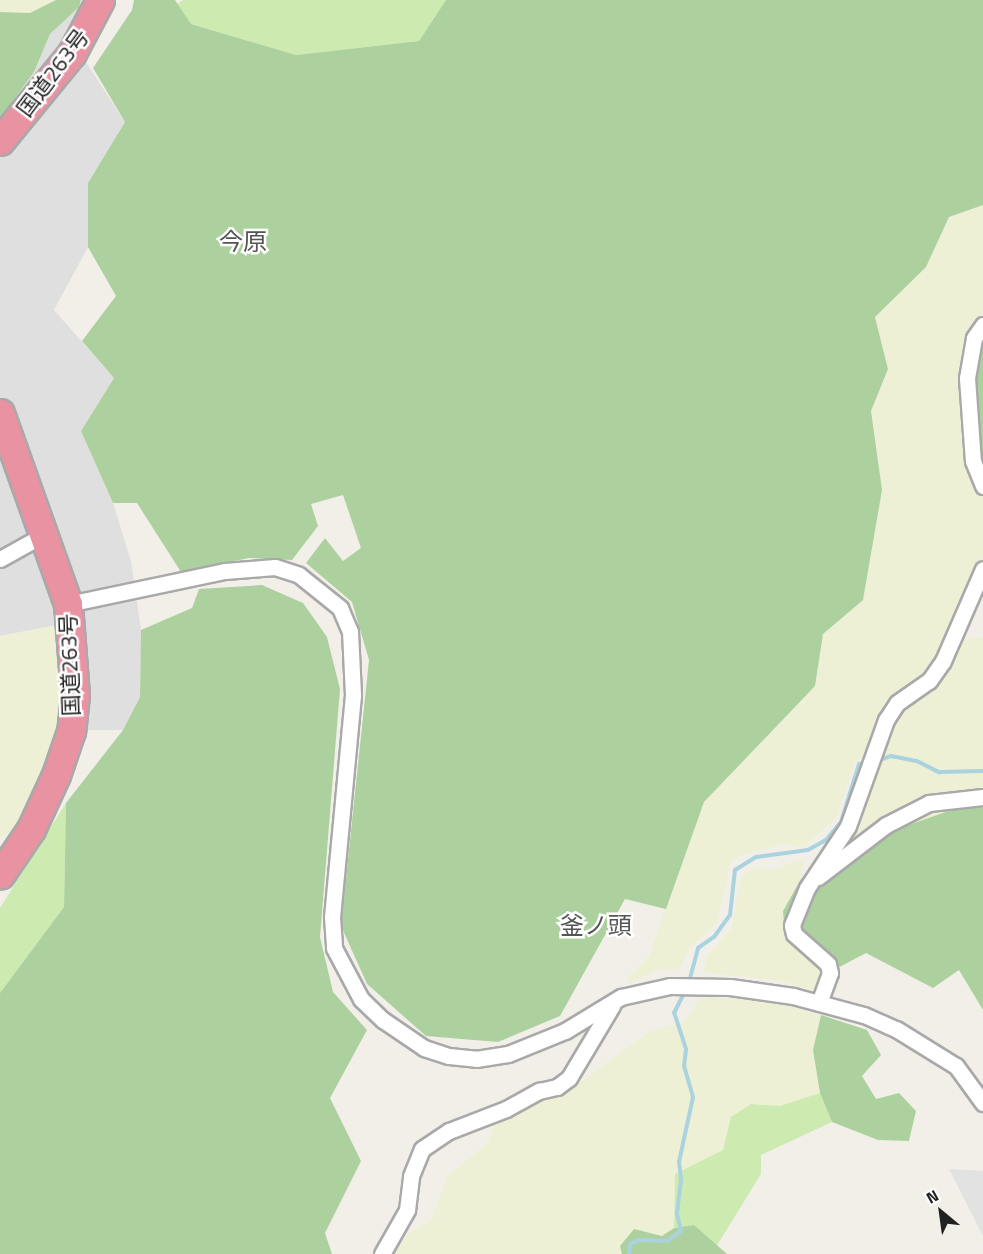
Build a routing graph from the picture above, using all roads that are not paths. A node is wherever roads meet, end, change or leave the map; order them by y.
1 (100, 0) edge
2 (0, 141) edge
3 (983, 325) edge
4 (0, 413) edge
5 (983, 486) edge
6 (45, 534) junction
7 (0, 559) edge
8 (983, 569) edge
9 (68, 604) junction
10 (983, 797) edge
11 (0, 875) edge
12 (807, 888) junction
13 (621, 997) junction
14 (819, 1003) junction
15 (983, 1103) edge
16 (382, 1254) edge

1 - 2 highway, 国道263号
3 - 5 street
4 - 6 highway, 国道263号
6 - 7 street
6 - 9 highway, 国道263号
8 - 12 street
9 - 11 highway, 国道263号
9 - 13 street
10 - 12 street
12 - 14 street
13 - 14 street
13 - 16 street
14 - 15 street

